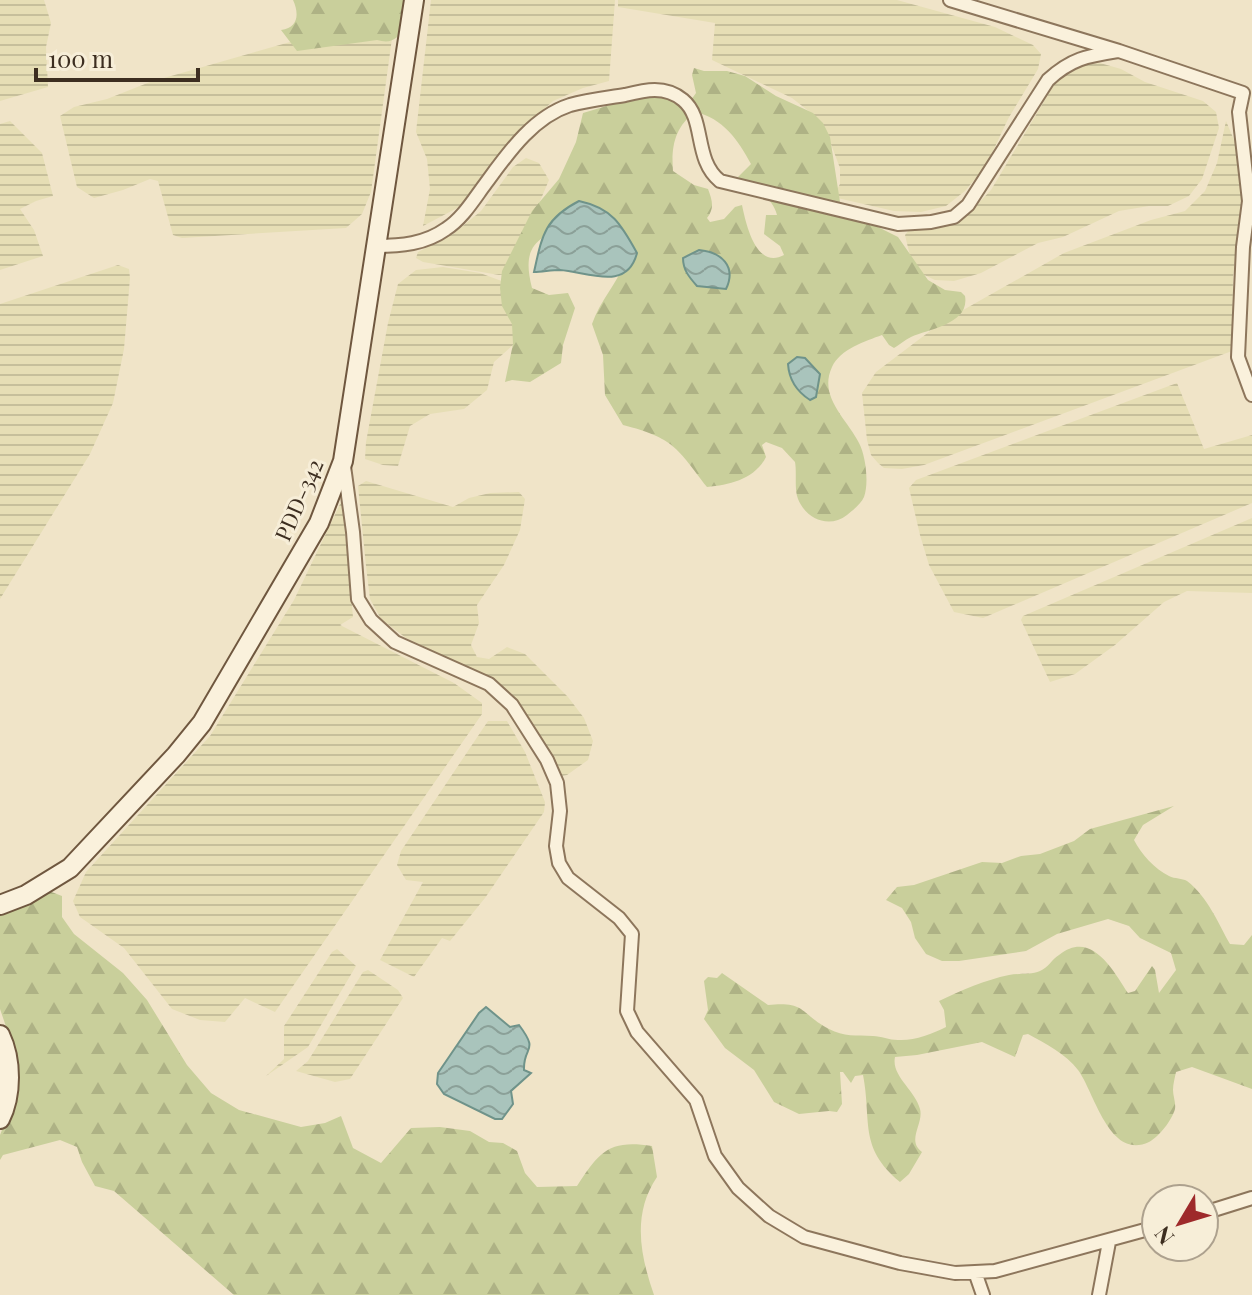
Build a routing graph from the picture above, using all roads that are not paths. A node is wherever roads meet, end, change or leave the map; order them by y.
1 (414, 0) edge
2 (950, 0) edge
3 (1119, 51) junction
4 (1248, 89) edge
5 (376, 246) junction
6 (1252, 395) edge
7 (343, 461) junction
8 (0, 905) edge
9 (0, 1035) edge
10 (0, 1119) edge
11 (1252, 1198) edge
12 (1220, 1208) edge
13 (1140, 1232) edge
14 (1109, 1242) junction
15 (975, 1272) junction
16 (983, 1295) edge
17 (1099, 1295) edge

1 - 5 street, PDD-342 / PDD-342
2 - 3 street
3 - 4 street
3 - 5 street
4 - 6 street
5 - 7 street, PDD-342 / PDD-342
7 - 8 street, PDD-342 / PDD-342
7 - 15 street
9 - 10 street
11 - 12 street
13 - 14 street
14 - 15 street
14 - 17 street
15 - 16 street

